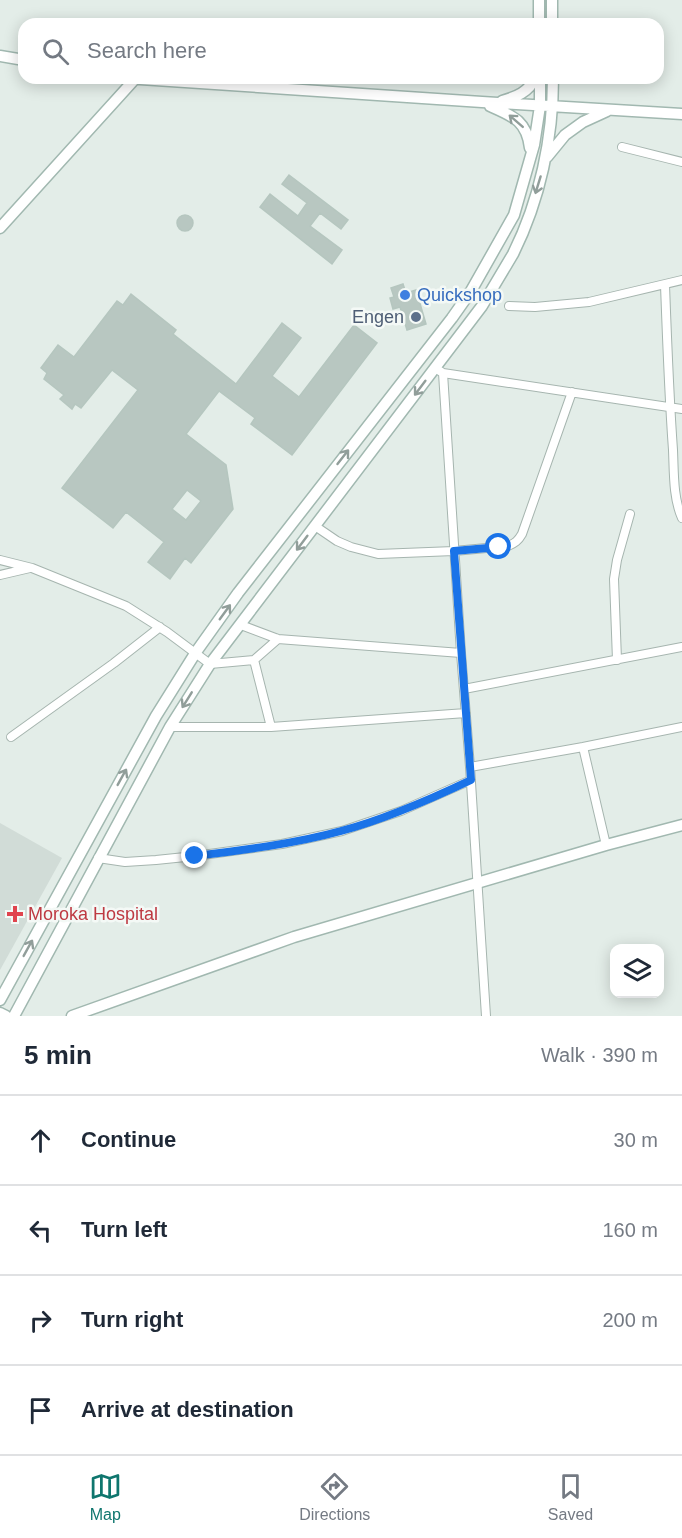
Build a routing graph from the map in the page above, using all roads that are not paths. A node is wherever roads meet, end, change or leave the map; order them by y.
1 (539, 0) edge
2 (552, 0) edge
3 (539, 18) edge
4 (552, 18) edge
5 (0, 56) edge
6 (18, 59) edge
7 (126, 84) edge
8 (205, 84) edge
9 (530, 84) edge
10 (541, 84) edge
11 (552, 84) edge
12 (488, 103) junction
13 (546, 106) junction
14 (610, 109) junction
15 (682, 114) edge
16 (622, 147) dead end
17 (531, 154) junction
18 (544, 160) junction
19 (682, 162) edge
20 (0, 228) edge
21 (682, 280) edge
22 (665, 285) junction
23 (509, 306) dead end
24 (439, 371) junction
25 (572, 392) junction
26 (670, 408) junction
27 (682, 409) edge
28 (630, 514) dead end
29 (682, 518) edge
30 (315, 526) junction
31 (454, 551) junction
32 (0, 560) edge
33 (32, 568) junction
34 (0, 575) edge
35 (241, 625) junction
36 (160, 627) junction
37 (278, 639) junction
38 (682, 647) edge
39 (196, 652) junction
40 (460, 653) junction
41 (254, 660) junction
42 (617, 660) junction
43 (210, 664) junction
44 (464, 689) junction
45 (466, 713) junction
46 (272, 727) junction
47 (682, 727) edge
48 (170, 728) junction
49 (11, 737) dead end
50 (583, 747) junction
51 (470, 767) junction
52 (471, 780) junction
53 (682, 825) edge
54 (606, 845) junction
55 (98, 858) junction
56 (478, 884) junction
57 (0, 1000) edge
58 (0, 1013) edge
59 (6, 1016) edge
60 (14, 1016) edge
61 (72, 1016) edge
62 (486, 1016) edge

1 - 3 street
2 - 4 street
5 - 6 street
7 - 20 street
8 - 12 street
9 - 12 street
10 - 13 street
11 - 13 street
12 - 13 street
17 -> 12 street
13 - 14 street
13 - 17 street
13 - 18 street
14 - 15 street
14 - 18 street
16 - 19 street
39 -> 17 street
18 -> 24 street
21 - 22 street
22 - 23 street
22 - 26 street
24 - 25 street
24 -> 30 street
24 - 31 street
25 - 26 street
25 - 31 street
26 - 27 street
26 - 29 street
28 - 42 street
30 - 31 street
30 -> 35 street
31 - 40 street
32 - 33 street
33 - 34 street
33 - 36 street
35 - 37 street
35 - 43 street
36 - 39 street
36 - 49 street
37 - 40 street
37 - 41 street
38 - 42 street
39 - 43 street
57 -> 39 street
40 - 44 street
41 - 43 street
41 - 46 street
42 - 44 street
43 -> 48 street
44 - 45 street
45 - 46 street
45 - 51 street
46 - 48 street
47 - 50 street
48 - 55 street
50 - 51 street
50 - 54 street
51 - 52 street
52 - 55 street
52 - 56 street
53 - 54 street
54 - 56 street
55 - 60 street
56 - 61 street
56 - 62 street
58 - 59 street

